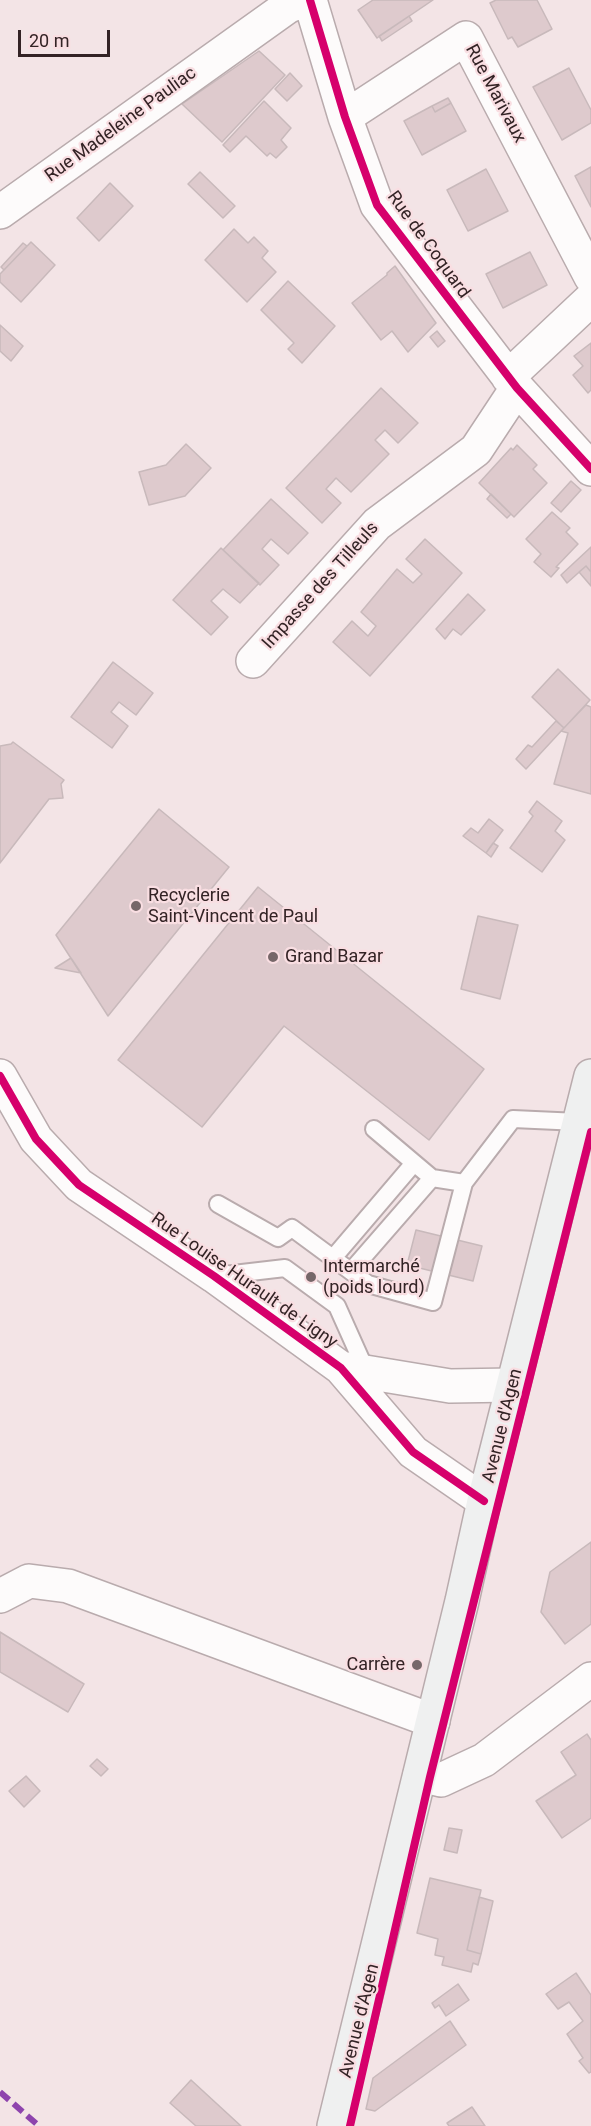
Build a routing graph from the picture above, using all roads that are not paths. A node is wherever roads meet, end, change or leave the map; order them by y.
1 (303, 0) edge
2 (310, 0) edge
3 (345, 117) junction
4 (0, 212) edge
5 (591, 277) edge
6 (591, 299) edge
7 (512, 383) junction
8 (591, 469) edge
9 (253, 661) dead end
10 (0, 1076) edge
11 (591, 1076) edge
12 (579, 1122) junction
13 (375, 1129) dead end
14 (414, 1163) junction
15 (432, 1178) junction
16 (464, 1183) junction
17 (218, 1204) dead end
18 (333, 1258) junction
19 (351, 1271) junction
20 (214, 1276) junction
21 (354, 1370) junction
22 (513, 1385) junction
23 (484, 1501) junction
24 (0, 1596) edge
25 (591, 1679) edge
26 (433, 1721) junction
27 (420, 1775) junction
28 (334, 2126) edge

1 - 4 street, Rue Madeleine Pauliac
2 - 3 street, Rue de Coquard
3 - 5 street, Rue Marivaux
3 - 7 street, Rue de Coquard
6 - 7 street
7 - 8 street, Rue de Coquard
7 - 9 street, Impasse des Tilleuls
10 - 20 street, Rue Louise Hurault de Ligny
11 - 12 main road, Avenue d'Agen
12 - 16 lane
12 - 22 main road, Avenue d'Agen
13 - 14 lane
14 - 15 lane
14 - 18 lane
15 - 16 lane
15 - 19 lane
16 - 19 lane
17 - 18 lane
18 - 19 lane
20 - 21 street, Rue Louise Hurault de Ligny
20 - 21 lane
21 - 22 street, Rue Louise Hurault de Ligny
21 - 23 street, Rue Louise Hurault de Ligny
22 - 23 main road, Avenue d'Agen
23 - 26 main road, Avenue d'Agen
24 - 26 street
25 - 27 street
26 - 27 main road, Avenue d'Agen
27 - 28 main road, Avenue d'Agen

